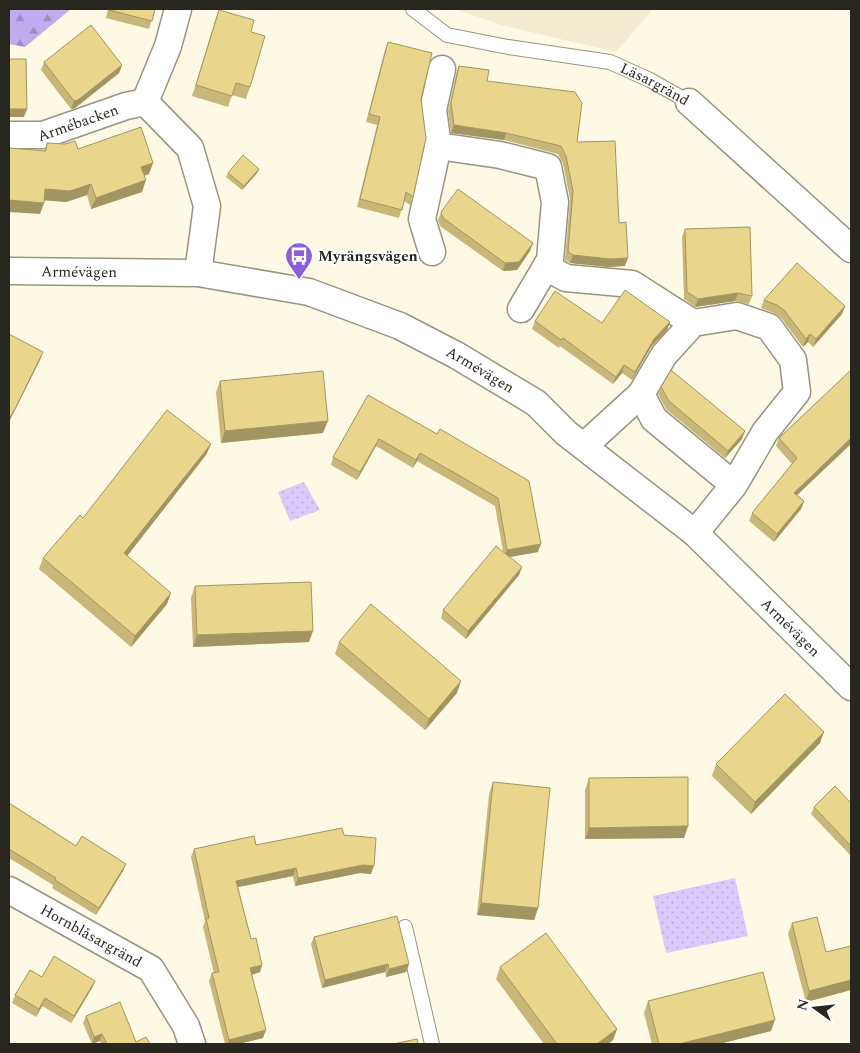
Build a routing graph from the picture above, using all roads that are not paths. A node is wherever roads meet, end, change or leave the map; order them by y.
1 (178, 9) edge
2 (413, 9) edge
3 (442, 69) dead end
4 (145, 102) junction
5 (689, 102) joint
6 (9, 135) edge
7 (438, 146) junction
8 (851, 249) edge
9 (432, 252) dead end
10 (546, 266) junction
11 (9, 270) edge
12 (198, 273) junction
13 (521, 309) dead end
14 (693, 323) junction
15 (641, 394) junction
16 (584, 446) junction
17 (734, 485) junction
18 (695, 533) junction
19 (851, 687) edge
20 (9, 890) edge
21 (405, 927) dead end
22 (192, 1044) edge
23 (432, 1044) edge

1 - 4 street
2 - 5 lane, Läsargränd
3 - 7 street
4 - 6 street, Armébacken
4 - 12 street
5 - 8 street, Läsargränd
7 - 9 street
7 - 10 street
10 - 13 street
10 - 14 street
11 - 12 street, Armévägen
12 - 16 street, Armévägen
14 - 15 street
14 - 17 street
15 - 16 street
15 - 17 street
16 - 18 street, Armévägen
17 - 18 street
18 - 19 street, Armévägen
20 - 22 street, Hornblåsargränd
21 - 23 lane

